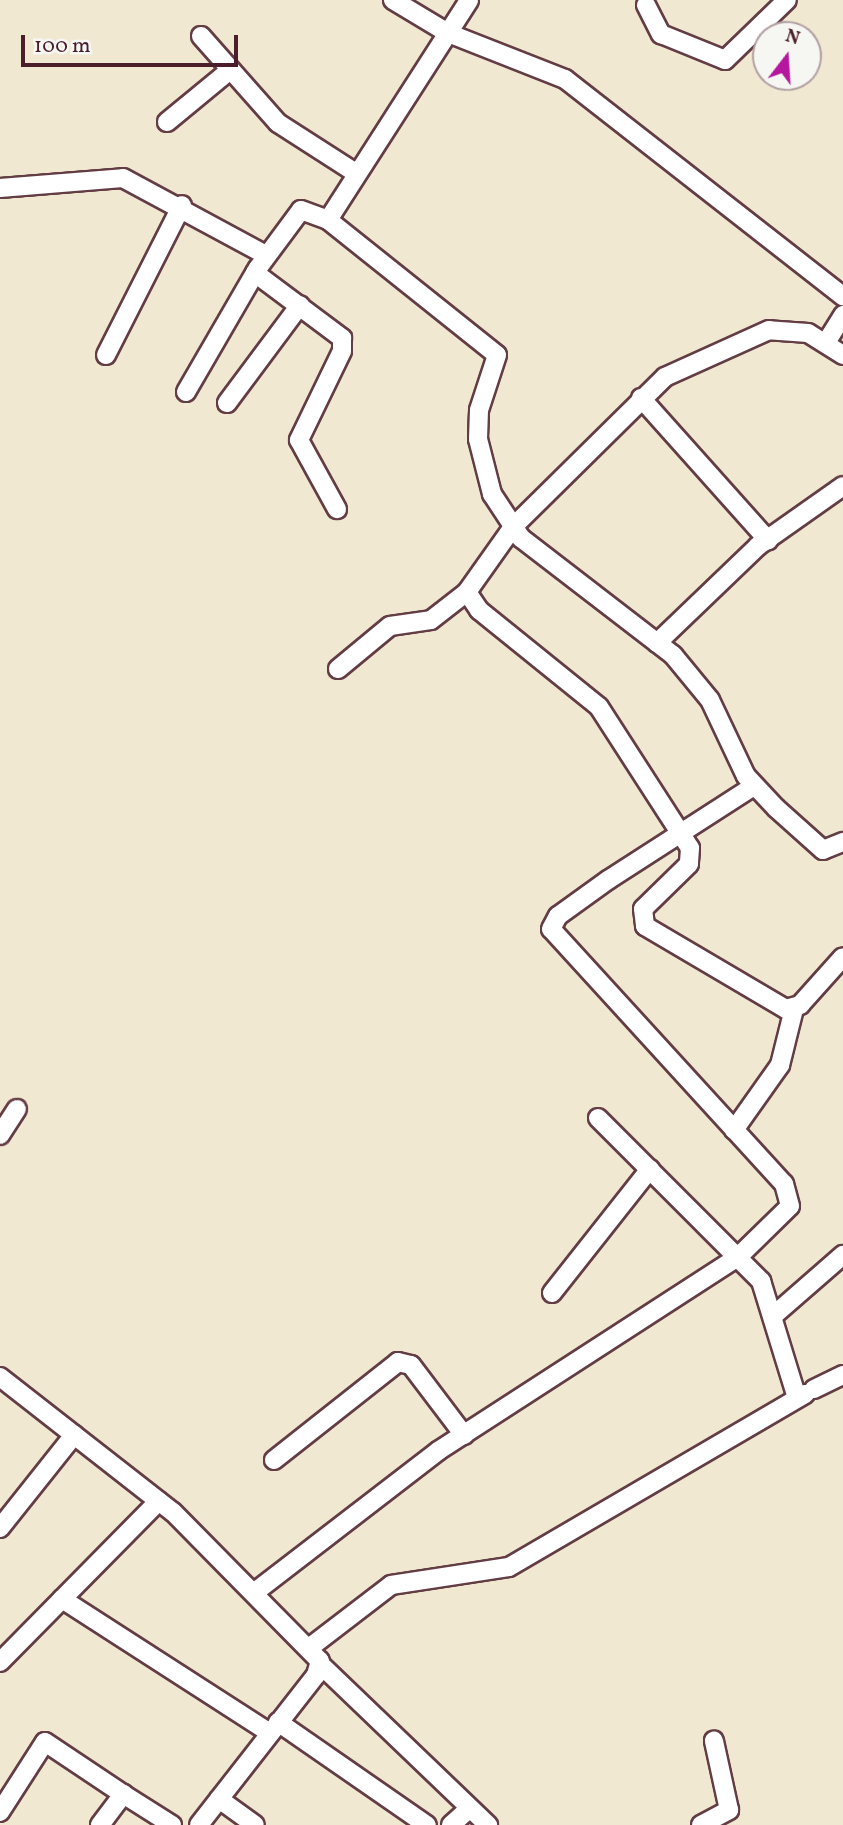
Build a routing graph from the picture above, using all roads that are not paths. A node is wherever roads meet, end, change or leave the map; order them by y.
1 (393, 0) edge
2 (469, 0) edge
3 (787, 0) edge
4 (646, 5) dead end
5 (448, 33) junction
6 (201, 36) dead end
7 (230, 70) junction
8 (167, 122) dead end
9 (356, 173) junction
10 (0, 188) edge
11 (182, 205) junction
12 (328, 220) junction
13 (267, 255) junction
14 (255, 273) junction
15 (843, 296) edge
16 (300, 306) junction
17 (843, 315) edge
18 (827, 341) junction
19 (106, 355) dead end
20 (843, 355) edge
21 (186, 392) dead end
22 (641, 398) junction
23 (227, 403) dead end
24 (843, 486) edge
25 (337, 509) dead end
26 (513, 527) junction
27 (768, 540) junction
28 (467, 592) junction
29 (657, 643) junction
30 (338, 669) dead end
31 (754, 786) junction
32 (681, 833) junction
33 (843, 842) edge
34 (843, 957) edge
35 (794, 1009) junction
36 (17, 1109) dead end
37 (598, 1118) dead end
38 (734, 1130) junction
39 (0, 1135) edge
40 (650, 1169) junction
41 (843, 1255) edge
42 (739, 1256) junction
43 (552, 1293) dead end
44 (773, 1315) junction
45 (843, 1375) edge
46 (0, 1377) edge
47 (806, 1394) junction
48 (74, 1435) junction
49 (464, 1435) junction
50 (274, 1460) dead end
51 (159, 1501) junction
52 (3, 1516) edge
53 (255, 1592) junction
54 (62, 1599) junction
55 (309, 1648) junction
56 (0, 1662) edge
57 (320, 1664) junction
58 (274, 1728) junction
59 (713, 1741) dead end
60 (123, 1794) junction
61 (219, 1799) junction
62 (469, 1809) junction
63 (0, 1812) edge
64 (100, 1825) edge
65 (172, 1825) edge
66 (199, 1825) edge
67 (255, 1825) edge
68 (427, 1825) edge
69 (451, 1825) edge
70 (488, 1825) edge
71 (701, 1825) edge

1 - 5 street
2 - 5 street
3 - 4 street
5 - 9 street
5 - 15 street
6 - 7 street
7 - 8 street
7 - 9 street
9 - 12 street
10 - 11 street
11 - 13 street
11 - 19 street
12 - 13 street
12 - 26 street
13 - 14 street
14 - 16 street
14 - 21 street
16 - 23 street
16 - 25 street
17 - 18 street
18 - 20 street
18 - 22 street
22 - 26 street
22 - 27 street
24 - 27 street
26 - 28 street
26 - 29 street
27 - 29 street
28 - 30 street
28 - 32 street
29 - 31 street
31 - 32 street
31 - 33 street
32 - 35 street
32 - 38 street
34 - 35 street
35 - 38 street
36 - 39 street
37 - 40 street
38 - 42 street
40 - 42 street
40 - 43 street
41 - 44 street
42 - 44 street
42 - 49 street
44 - 47 street
45 - 47 street
46 - 48 street
47 - 55 street
48 - 51 street
48 - 52 street
49 - 50 street
49 - 53 street
51 - 53 street
51 - 54 street
53 - 55 street
54 - 56 street
54 - 58 street
55 - 57 street
57 - 58 street
57 - 62 street
58 - 61 street
58 - 68 street
59 - 71 street
60 - 63 street
60 - 64 street
60 - 65 street
61 - 66 street
61 - 67 street
62 - 69 street
62 - 70 street

